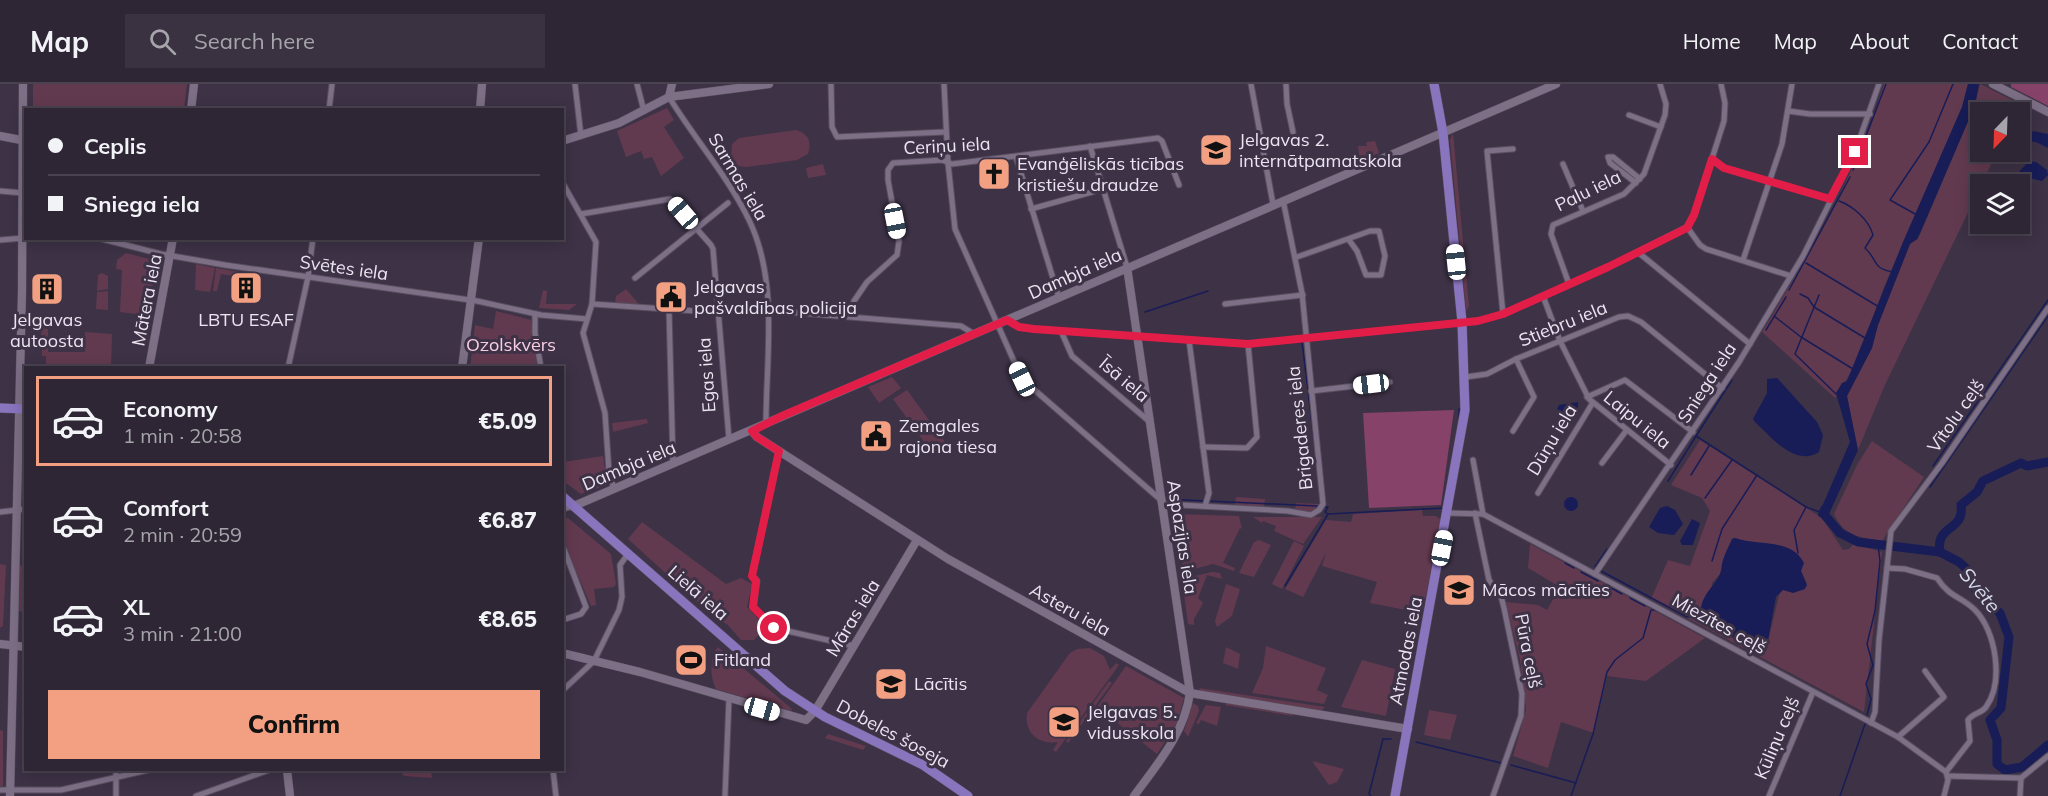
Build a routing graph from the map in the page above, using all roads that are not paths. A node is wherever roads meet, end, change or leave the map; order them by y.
1 (23, 84) edge
2 (194, 84) edge
3 (332, 84) edge
4 (483, 84) edge
5 (575, 84) edge
6 (637, 84) edge
7 (672, 84) edge
8 (769, 84) edge
9 (831, 84) edge
10 (944, 84) edge
11 (1251, 84) edge
12 (1286, 84) edge
13 (1434, 84) edge
14 (1556, 84) edge
15 (1660, 84) edge
16 (1721, 84) edge
17 (1792, 84) edge
18 (1879, 84) edge
19 (1993, 84) edge
20 (669, 97) junction
21 (191, 108) edge
22 (329, 108) edge
23 (480, 108) edge
24 (644, 111) junction
25 (1788, 111) junction
26 (2048, 112) edge
27 (1870, 114) junction
28 (1629, 115) dead end
29 (1661, 127) junction
30 (945, 132) junction
31 (1293, 132) dead end
32 (1443, 133) junction
33 (0, 136) edge
34 (581, 136) junction
35 (564, 140) edge
36 (24, 141) edge
37 (1090, 146) junction
38 (1513, 149) dead end
39 (1016, 157) junction
40 (1712, 159) junction
41 (948, 163) junction
42 (1563, 164) dead end
43 (1770, 180) junction
44 (1638, 181) junction
45 (1179, 185) dead end
46 (564, 186) edge
47 (1103, 189) junction
48 (0, 191) edge
49 (23, 193) junction
50 (1830, 199) junction
51 (1283, 200) junction
52 (728, 203) dead end
53 (1273, 204) junction
54 (1031, 209) junction
55 (1583, 211) junction
56 (580, 214) junction
57 (24, 216) edge
58 (1687, 228) junction
59 (696, 229) junction
60 (24, 238) edge
61 (0, 240) edge
62 (106, 240) edge
63 (173, 240) edge
64 (313, 240) edge
65 (479, 240) edge
66 (1349, 240) junction
67 (1639, 253) junction
68 (171, 256) junction
69 (1297, 257) junction
70 (1743, 260) junction
71 (1127, 267) junction
72 (1791, 276) junction
73 (308, 277) junction
74 (635, 278) dead end
75 (1569, 284) junction
76 (1303, 295) junction
77 (1543, 296) junction
78 (1059, 298) junction
79 (471, 301) junction
80 (592, 304) junction
81 (1225, 304) dead end
82 (2048, 308) edge
83 (669, 309) junction
84 (717, 311) junction
85 (769, 311) junction
86 (535, 314) junction
87 (1503, 314) junction
88 (851, 316) junction
89 (586, 319) junction
90 (1007, 320) junction
91 (1462, 322) junction
92 (997, 325) junction
93 (1061, 331) junction
94 (974, 334) junction
95 (1137, 337) junction
96 (1307, 338) junction
97 (1189, 340) junction
98 (1560, 341) junction
99 (1248, 344) junction
100 (1750, 344) junction
101 (1516, 359) junction
102 (149, 366) edge
103 (288, 366) edge
104 (462, 366) edge
105 (541, 366) edge
106 (1466, 377) junction
107 (1390, 382) dead end
108 (1722, 388) junction
109 (1311, 391) junction
110 (1587, 397) junction
111 (1592, 404) junction
112 (0, 408) edge
113 (22, 409) edge
114 (1150, 422) junction
115 (766, 423) junction
116 (752, 431) junction
117 (1513, 431) dead end
118 (1626, 431) junction
119 (1693, 432) junction
120 (729, 439) junction
121 (1203, 447) junction
122 (779, 451) junction
123 (1473, 460) dead end
124 (673, 463) junction
125 (1602, 463) dead end
126 (1671, 465) junction
127 (614, 489) junction
128 (1538, 492) dead end
129 (564, 498) edge
130 (1162, 502) junction
131 (574, 506) junction
132 (1205, 506) junction
133 (564, 508) edge
134 (24, 509) edge
135 (16, 511) junction
136 (0, 512) edge
137 (1448, 513) junction
138 (1475, 513) junction
139 (1483, 514) junction
140 (917, 540) junction
141 (564, 549) edge
142 (628, 554) junction
143 (1887, 567) junction
144 (1595, 574) junction
145 (564, 619) edge
146 (0, 644) edge
147 (13, 646) junction
148 (854, 646) junction
149 (24, 647) edge
150 (564, 654) edge
151 (594, 661) junction
152 (1924, 671) dead end
153 (564, 689) edge
154 (1813, 692) junction
155 (1190, 693) junction
156 (729, 699) junction
157 (815, 711) junction
158 (1871, 723) junction
159 (1408, 729) junction
160 (1898, 737) junction
161 (2048, 756) edge
162 (116, 771) edge
163 (144, 771) edge
164 (266, 771) edge
165 (287, 771) edge
166 (553, 771) edge
167 (1947, 774) junction
168 (116, 778) junction
169 (2021, 778) junction
170 (0, 790) edge
171 (10, 793) edge
172 (116, 796) edge
173 (196, 796) edge
174 (290, 796) edge
175 (556, 796) edge
176 (725, 796) edge
177 (968, 796) edge
178 (1134, 796) edge
179 (1395, 796) edge
180 (1493, 796) edge
181 (1769, 796) edge
182 (1944, 796) edge
183 (2020, 796) edge

1 - 36 street
2 - 21 street
3 - 22 street
4 - 23 street
5 - 34 street
6 - 24 street
7 - 20 street
8 - 20 street
9 - 30 street, Ceriņu iela
10 - 30 street
11 - 53 street
12 - 31 street
13 - 32 main road, Atmodas iela
14 - 32 street, Dambja iela
15 - 29 street, Palu iela
16 - 40 street
17 - 25 street
18 - 27 street, Sniega iela
19 - 26 street
20 - 24 street
20 - 85 street, Sarmas iela
24 - 34 street
25 - 27 street
25 - 43 street
27 - 50 street, Sniega iela
28 - 29 street
29 - 44 street, Palu iela
30 - 41 street
32 - 51 street, Dambja iela
32 - 91 main road, Atmodas iela
33 - 36 street
34 - 35 street
36 - 49 street
37 - 39 street, Ceriņu iela
37 - 45 street, Ceriņu iela
37 - 47 street
38 - 87 street
39 - 41 street, Ceriņu iela
39 - 54 street
40 - 43 street
40 - 58 street
41 - 88 street, Ceriņu iela
41 - 92 street
42 - 55 street
43 - 50 street
43 - 70 street
44 - 44 street
44 - 55 street, Palu iela
46 - 56 street
47 - 54 street
47 - 71 street
48 - 49 street
49 - 57 street
50 - 72 street, Sniega iela
51 - 53 street, Dambja iela
51 - 69 street, Brigaderes iela
52 - 59 street
53 - 71 street, Dambja iela
54 - 78 street
55 - 75 street, Palu iela
56 - 59 street, Egas iela
56 - 80 street
57 - 60 street
58 - 67 street
58 - 70 street
59 - 74 street
59 - 84 street, Egas iela
60 - 61 street
60 - 113 street
62 - 68 street, Svētes iela
63 - 68 street, Mātera iela
64 - 73 street
65 - 79 street
66 - 66 street
66 - 69 street
67 - 75 street
67 - 100 street
68 - 73 street, Svētes iela
68 - 102 street, Mātera iela
69 - 76 street, Brigaderes iela
70 - 72 street
71 - 78 street, Dambja iela
71 - 95 street, Aspazijas iela
72 - 100 street, Sniega iela
73 - 79 street, Svētes iela
73 - 103 street
75 - 77 street
76 - 81 street
76 - 96 street, Brigaderes iela
77 - 87 street
77 - 98 street, Laipu iela
78 - 90 street, Dambja iela
79 - 86 street, Svētes iela
79 - 104 street
80 - 83 street
80 - 89 street
82 - 143 street, Vītolu ceļš
83 - 84 street
83 - 124 street
84 - 85 street
84 - 120 street, Egas iela
85 - 88 street
85 - 115 street, Sarmas iela
86 - 89 street, Svētes iela
86 - 105 street
87 - 91 street
88 - 94 street
89 - 127 street
90 - 92 street, Dambja iela
90 - 93 street
91 - 96 street
91 - 106 main road, Atmodas iela
92 - 94 street, Dambja iela
92 - 130 street
93 - 95 street
93 - 114 street, Īsā iela
94 - 115 street, Dambja iela
95 - 97 street
95 - 114 street, Aspazijas iela
96 - 99 street
96 - 109 street, Brigaderes iela
97 - 99 street
97 - 121 street
98 - 101 street, Stiebru iela
98 - 108 street, Stiebru iela
98 - 110 street, Laipu iela
99 - 121 street
100 - 108 street, Sniega iela
101 - 106 street, Stiebru iela
101 - 117 street
106 - 137 main road, Atmodas iela
107 - 109 street
108 - 119 street, Sniega iela
109 - 132 street, Brigaderes iela
110 - 111 street, Laipu iela
110 - 119 street, Laipu iela
111 - 118 street, Laipu iela
111 - 128 street, Dūņu iela
112 - 113 main road
113 - 135 street
114 - 130 street, Aspazijas iela
115 - 116 street, Dambja iela
116 - 120 street, Dambja iela
116 - 122 street, Asteru iela
118 - 125 street
118 - 126 street, Laipu iela
119 - 126 street, Sniega iela
120 - 124 street, Dambja iela
121 - 132 street
122 - 140 street, Asteru iela
122 - 148 street
123 - 139 street
124 - 127 street, Dambja iela
126 - 144 street, Sniega iela
127 - 131 street, Dambja iela
129 - 131 main road, Lielā iela
130 - 132 street
130 - 155 street, Aspazijas iela
131 - 133 street
131 - 142 main road, Lielā iela
134 - 135 street
135 - 136 street
135 - 147 street
137 - 138 street, Miezītes ceļš
137 - 159 main road, Atmodas iela
138 - 139 street, Miezītes ceļš
138 - 180 street, Pūra ceļš
139 - 144 street, Miezītes ceļš
140 - 148 street, Māras iela
140 - 155 street, Asteru iela
141 - 145 street
142 - 151 street
142 - 157 main road, Lielā iela
143 - 158 street
143 - 167 street
144 - 154 street, Miezītes ceļš
146 - 147 street
147 - 149 street
147 - 171 street
148 - 157 street, Māras iela
150 - 151 street, Dobeles šoseja
151 - 153 street
151 - 156 street, Dobeles šoseja
152 - 160 street
154 - 158 street, Miezītes ceļš
154 - 181 street, Kūliņu ceļš
155 - 159 street, Asteru iela
155 - 178 street, Aspazijas iela
156 - 157 street, Dobeles šoseja
156 - 176 street
157 - 177 main road, Dobeles šoseja
158 - 160 street, Miezītes ceļš
159 - 179 main road, Atmodas iela
160 - 167 street, Miezītes ceļš
161 - 169 street
162 - 168 street
163 - 168 street
164 - 173 street
165 - 174 street
166 - 175 street
167 - 169 street
167 - 182 street
168 - 171 street
168 - 172 street
169 - 183 street
170 - 171 street

